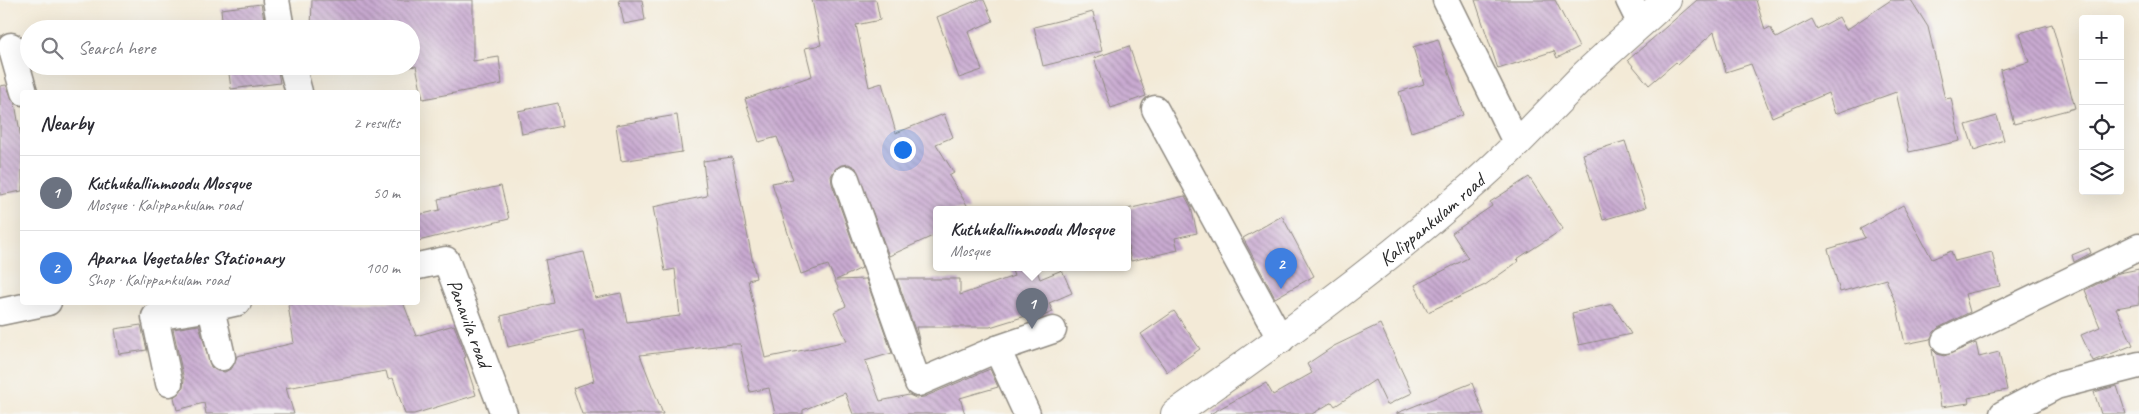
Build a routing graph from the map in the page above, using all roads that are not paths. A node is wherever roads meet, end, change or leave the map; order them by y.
1 (276, 0) edge
2 (1446, 0) edge
3 (1667, 0) edge
4 (1635, 12) edge
5 (279, 20) edge
6 (11, 46) dead end
7 (294, 75) edge
8 (23, 90) edge
9 (298, 90) edge
10 (1155, 109) dead end
11 (1517, 144) junction
12 (846, 178) dead end
13 (2139, 246) edge
14 (420, 266) edge
15 (34, 305) edge
16 (224, 305) edge
17 (211, 308) junction
18 (0, 312) edge
19 (1052, 330) dead end
20 (1281, 340) junction
21 (1946, 341) dead end
22 (997, 349) junction
23 (222, 357) dead end
24 (2139, 365) edge
25 (168, 383) dead end
26 (498, 412) edge
27 (1026, 414) edge
28 (1175, 414) edge
29 (2003, 414) edge

1 - 5 street
2 - 11 street
3 - 4 street, Kalippankulam road
4 - 11 street, Kalippankulam road
6 - 8 street
7 - 9 street
10 - 20 street
11 - 20 street, Kalippankulam road
12 - 22 street
13 - 21 street
14 - 26 street, Panavila road
15 - 18 street
16 - 17 street
17 - 23 street
17 - 25 street
19 - 22 street
20 - 28 street, Kalippankulam road
22 - 27 street
24 - 29 street

